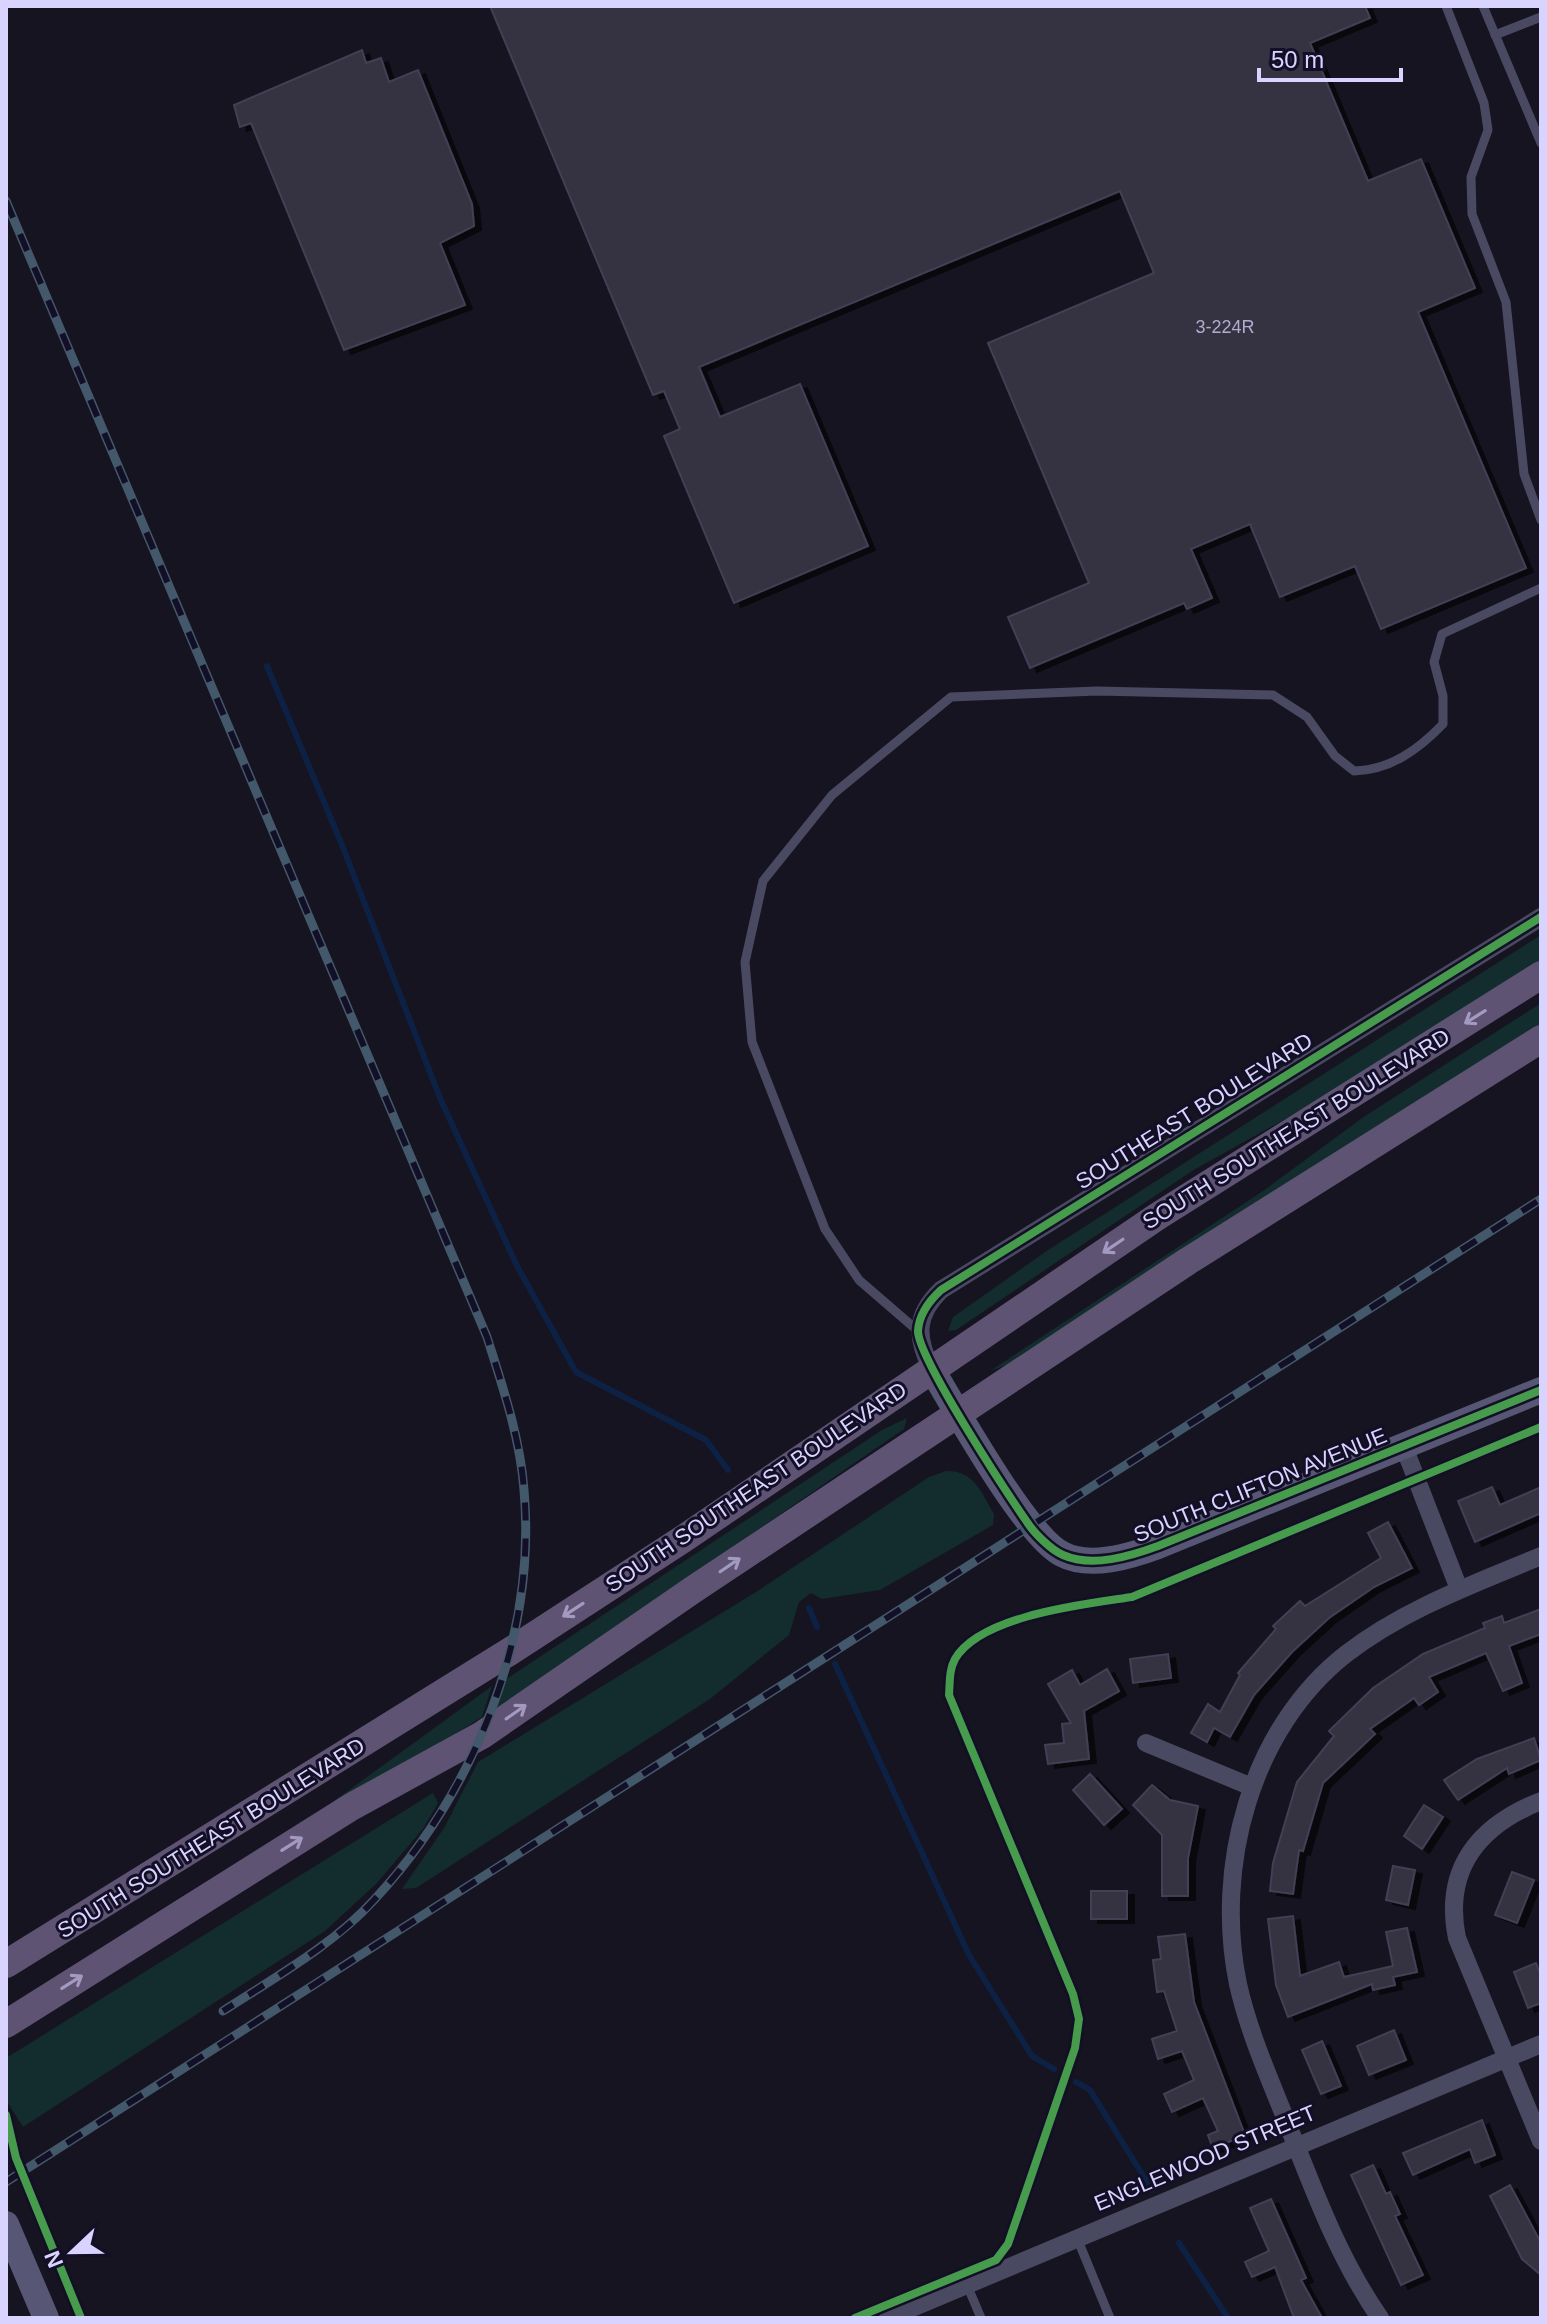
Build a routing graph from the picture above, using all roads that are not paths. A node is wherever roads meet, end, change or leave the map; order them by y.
1 (1446, 6) edge
2 (1483, 6) edge
3 (1541, 17) edge
4 (1495, 35) junction
5 (1541, 143) edge
6 (1541, 520) edge
7 (1541, 588) edge
8 (1541, 917) edge
9 (1541, 975) edge
10 (1541, 1039) edge
11 (918, 1331) junction
12 (931, 1368) junction
13 (1541, 1390) edge
14 (958, 1413) junction
15 (1404, 1447) junction
16 (1541, 1556) edge
17 (1459, 1589) junction
18 (1146, 1743) dead end
19 (1252, 1787) junction
20 (1541, 1801) edge
21 (39, 1944) junction
22 (6, 1957) edge
23 (6, 1964) edge
24 (6, 2024) edge
25 (1541, 2044) edge
26 (1506, 2059) junction
27 (1541, 2141) edge
28 (1297, 2146) junction
29 (6, 2224) edge
30 (1077, 2238) junction
31 (967, 2285) junction
32 (46, 2318) edge
33 (888, 2318) edge
34 (981, 2318) edge
35 (1110, 2318) edge
36 (1380, 2318) edge

1 - 6 lane
2 - 4 lane
3 - 4 lane
4 - 5 lane
7 - 11 lane
8 - 11 street, SOUTHEAST BOULEVARD
9 -> 12 main road, SOUTH SOUTHEAST BOULEVARD
10 - 14 main road
11 - 12 street
12 - 14 street, SOUTH CLIFTON AVENUE
12 -> 21 main road, SOUTH SOUTHEAST BOULEVARD
13 - 15 street, SOUTH CLIFTON AVENUE
14 - 15 street, SOUTH CLIFTON AVENUE
24 -> 14 main road
15 - 17 street
16 - 17 street
17 - 19 street
18 - 19 street
19 - 28 street
20 - 26 street
21 - 22 main road
21 - 23 main road, SOUTH SOUTHEAST BOULEVARD
25 - 26 street, ENGLEWOOD STREET
26 - 27 street
26 - 28 street, ENGLEWOOD STREET
28 - 30 street, ENGLEWOOD STREET
28 - 36 street
29 - 32 street
30 - 31 street, ENGLEWOOD STREET
30 - 35 lane
31 - 33 street, ENGLEWOOD STREET
31 - 34 lane

